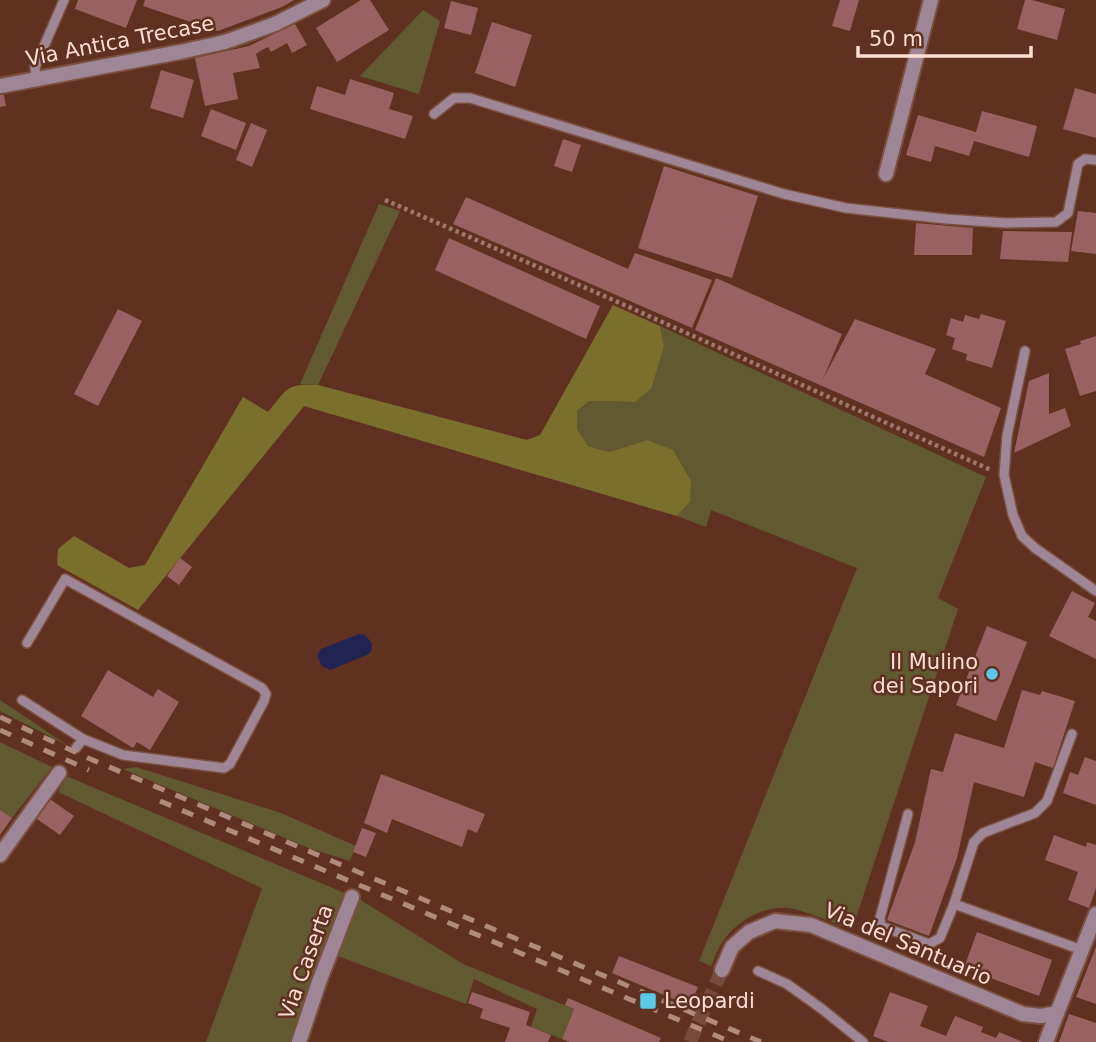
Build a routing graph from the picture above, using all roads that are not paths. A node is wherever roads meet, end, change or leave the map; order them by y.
1 (64, 0) edge
2 (323, 0) edge
3 (931, 0) edge
4 (36, 79) junction
5 (0, 86) edge
6 (434, 114) dead end
7 (1096, 160) edge
8 (886, 174) dead end
9 (1025, 351) dead end
10 (1096, 591) edge
11 (27, 643) dead end
12 (22, 700) dead end
13 (1072, 734) dead end
14 (83, 739) junction
15 (76, 748) dead end
16 (59, 773) dead end
17 (908, 814) dead end
18 (0, 855) edge
19 (352, 898) dead end
20 (954, 904) junction
21 (1096, 914) edge
22 (1082, 950) junction
23 (722, 970) tunnel mouth
24 (758, 971) dead end
25 (1057, 1013) junction
26 (299, 1042) edge
27 (863, 1042) edge
28 (1046, 1042) edge

1 - 4 lane
2 - 4 street, Via Antica Trecase
3 - 8 street
4 - 5 street, Via Antica Trecase
6 - 7 lane
9 - 10 lane
11 - 14 lane
12 - 14 lane
13 - 20 lane
14 - 15 lane
16 - 18 street
17 - 20 lane
19 - 26 street, Via Caserta
20 - 22 lane
21 - 22 street
22 - 25 street
23 - 25 street, Via del Santuario
24 - 27 lane
25 - 28 street

